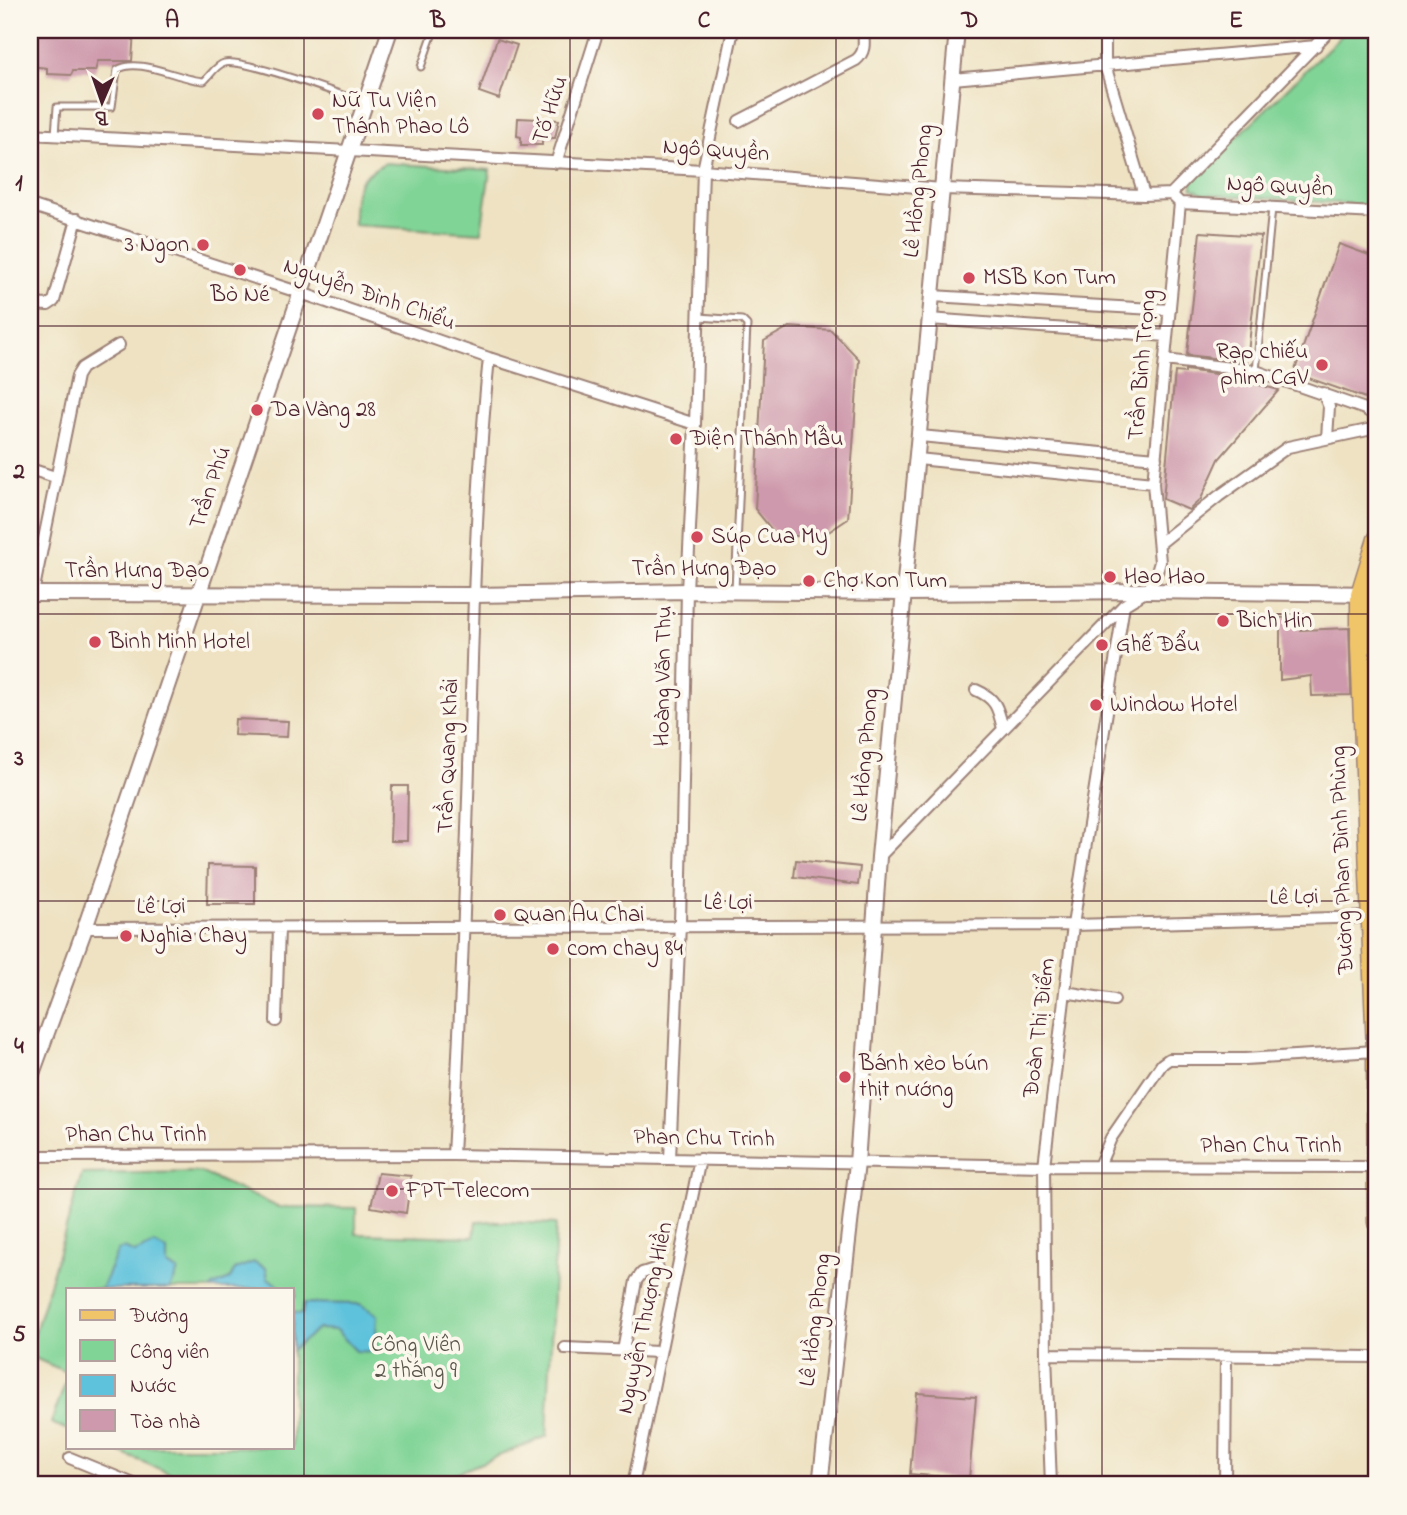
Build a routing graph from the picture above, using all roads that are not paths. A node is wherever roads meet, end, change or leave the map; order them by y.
1 (390, 30) edge
2 (433, 30) edge
3 (598, 30) edge
4 (733, 30) edge
5 (863, 30) edge
6 (957, 30) edge
7 (1105, 30) edge
8 (1330, 30) edge
9 (1316, 46) junction
10 (1105, 65) junction
11 (421, 67) dead end
12 (953, 79) junction
13 (365, 103) junction
14 (739, 121) dead end
15 (30, 134) edge
16 (55, 135) junction
17 (349, 151) junction
18 (556, 163) junction
19 (702, 170) junction
20 (942, 189) junction
21 (1171, 194) junction
22 (1144, 195) junction
23 (1180, 203) junction
24 (30, 205) edge
25 (1272, 208) junction
26 (1377, 213) edge
27 (77, 219) junction
28 (301, 293) junction
29 (932, 296) junction
30 (30, 304) edge
31 (1170, 310) junction
32 (699, 317) junction
33 (929, 319) junction
34 (1167, 336) junction
35 (119, 345) dead end
36 (489, 358) junction
37 (1165, 360) junction
38 (1256, 371) junction
39 (1323, 393) junction
40 (1377, 418) edge
41 (695, 424) junction
42 (1377, 428) edge
43 (920, 436) junction
44 (1327, 438) junction
45 (1156, 458) junction
46 (918, 459) junction
47 (30, 469) edge
48 (55, 477) junction
49 (1153, 482) junction
50 (1377, 539) edge
51 (1160, 544) junction
52 (687, 590) junction
53 (735, 591) junction
54 (1147, 591) junction
55 (904, 593) junction
56 (32, 594) edge
57 (1369, 594) edge
58 (199, 595) junction
59 (474, 595) junction
60 (1124, 605) junction
61 (976, 690) dead end
62 (1003, 729) junction
63 (879, 858) junction
64 (1370, 917) junction
65 (680, 924) junction
66 (874, 924) junction
67 (1073, 925) junction
68 (464, 927) junction
69 (85, 928) junction
70 (279, 928) junction
71 (1065, 992) junction
72 (1114, 1000) dead end
73 (276, 1021) dead end
74 (1376, 1051) edge
75 (30, 1079) edge
76 (453, 1155) junction
77 (30, 1156) edge
78 (670, 1159) junction
79 (700, 1159) junction
80 (857, 1163) junction
81 (1044, 1166) junction
82 (1099, 1166) junction
83 (1377, 1167) edge
84 (1377, 1223) edge
85 (659, 1268) dead end
86 (565, 1348) dead end
87 (623, 1351) junction
88 (659, 1352) junction
89 (1046, 1354) junction
90 (1226, 1356) junction
91 (1377, 1357) edge
92 (70, 1458) dead end
93 (136, 1485) edge
94 (633, 1485) edge
95 (820, 1485) edge
96 (1051, 1485) edge
97 (1225, 1485) edge

1 - 13 street, Trần Phú
2 - 11 lane
3 - 18 street, Tố Hữu
4 - 19 street, Hoàng Văn Thụ
5 - 14 street
6 - 12 street, Lê Hồng Phong
7 - 10 street
8 - 9 street, Ngô Quyền
9 - 10 street
9 - 21 street, Ngô Quyền
10 - 12 street
10 - 22 street
12 - 20 street, Lê Hồng Phong
13 - 16 lane
13 - 17 street, Trần Phú
15 - 16 street, Ngô Quyền
16 - 17 street, Ngô Quyền
17 - 18 street, Ngô Quyền
17 - 28 street, Trần Phú
18 - 19 street, Ngô Quyền
19 - 20 street, Ngô Quyền
19 - 32 street, Hoàng Văn Thụ
20 - 22 street, Ngô Quyền
20 - 29 street, Lê Hồng Phong
21 - 22 street, Ngô Quyền
21 - 23 street
23 - 25 street, Ngô Quyền
23 - 31 street, Trần Bình Trọng
24 - 27 street, Nguyễn Đình Chiểu
25 - 26 street, Ngô Quyền
25 - 38 lane
27 - 28 street, Nguyễn Đình Chiểu
27 - 30 street
28 - 36 street, Nguyễn Đình Chiểu
28 - 58 street, Trần Phú
29 - 31 street
29 - 33 street, Lê Hồng Phong
31 - 34 street, Trần Bình Trọng
32 - 41 street, Hoàng Văn Thụ
32 - 53 lane
33 - 34 street
33 - 43 street, Lê Hồng Phong
34 - 37 street, Trần Bình Trọng
35 - 48 street
36 - 41 street, Nguyễn Đình Chiểu
36 - 59 street, Trần Quang Khải
37 - 38 street
37 - 45 street, Trần Bình Trọng
38 - 39 street
39 - 40 street
39 - 44 street
41 - 52 street, Hoàng Văn Thụ
42 - 44 street
43 - 45 street
43 - 46 street, Lê Hồng Phong
44 - 51 street
45 - 49 street, Trần Bình Trọng
46 - 49 street
46 - 55 street, Lê Hồng Phong
47 - 48 street
48 - 56 street
49 - 51 street, Trần Bình Trọng
50 - 57 main road, Đường Phan Đình Phùng
51 - 54 street, Trần Bình Trọng
52 - 53 street, Trần Hưng Đạo
52 - 59 street, Trần Hưng Đạo
52 - 65 street, Hoàng Văn Thụ
53 - 55 street, Trần Hưng Đạo
54 - 55 street, Trần Hưng Đạo
54 - 57 street, Trần Hưng Đạo
54 - 60 street
55 - 63 street, Lê Hồng Phong
56 - 58 street, Trần Hưng Đạo
57 - 64 main road, Đường Phan Đình Phùng
58 - 59 street, Trần Hưng Đạo
58 - 69 street, Trần Phú
59 - 68 street, Trần Quang Khải
60 - 62 street
60 - 67 street, Đoàn Thị Điểm
61 - 62 street
62 - 63 street
63 - 66 street, Lê Hồng Phong
64 - 67 street, Lê Lợi
64 - 74 main road, Đường Phan Đình Phùng
65 - 66 street, Lê Lợi
65 - 68 street, Lê Lợi
65 - 78 street, Hoàng Văn Thụ
66 - 67 street, Lê Lợi
66 - 80 street, Lê Hồng Phong
67 - 71 street, Đoàn Thị Điểm
68 - 70 street, Lê Lợi
68 - 76 street, Trần Quang Khải
69 - 70 street, Lê Lợi
69 - 75 street, Trần Phú
70 - 73 street
71 - 72 street
71 - 81 street, Đoàn Thị Điểm
74 - 82 street
74 - 83 main road, Đường Phan Đình Phùng
76 - 77 street, Phan Chu Trinh
76 - 78 street, Phan Chu Trinh
78 - 79 street, Phan Chu Trinh
79 - 80 street, Phan Chu Trinh
79 - 88 street, Nguyễn Thượng Hiền
80 - 81 street, Phan Chu Trinh
80 - 95 street, Lê Hồng Phong
81 - 82 street, Phan Chu Trinh
81 - 89 street, Đoàn Thị Điểm
82 - 83 street, Phan Chu Trinh
83 - 84 main road, Đường Phan Đình Phùng
85 - 87 street
86 - 87 street
87 - 88 street
88 - 94 street, Nguyễn Thượng Hiền
89 - 90 street
89 - 96 street, Đoàn Thị Điểm
90 - 91 street
90 - 97 street
92 - 93 street

